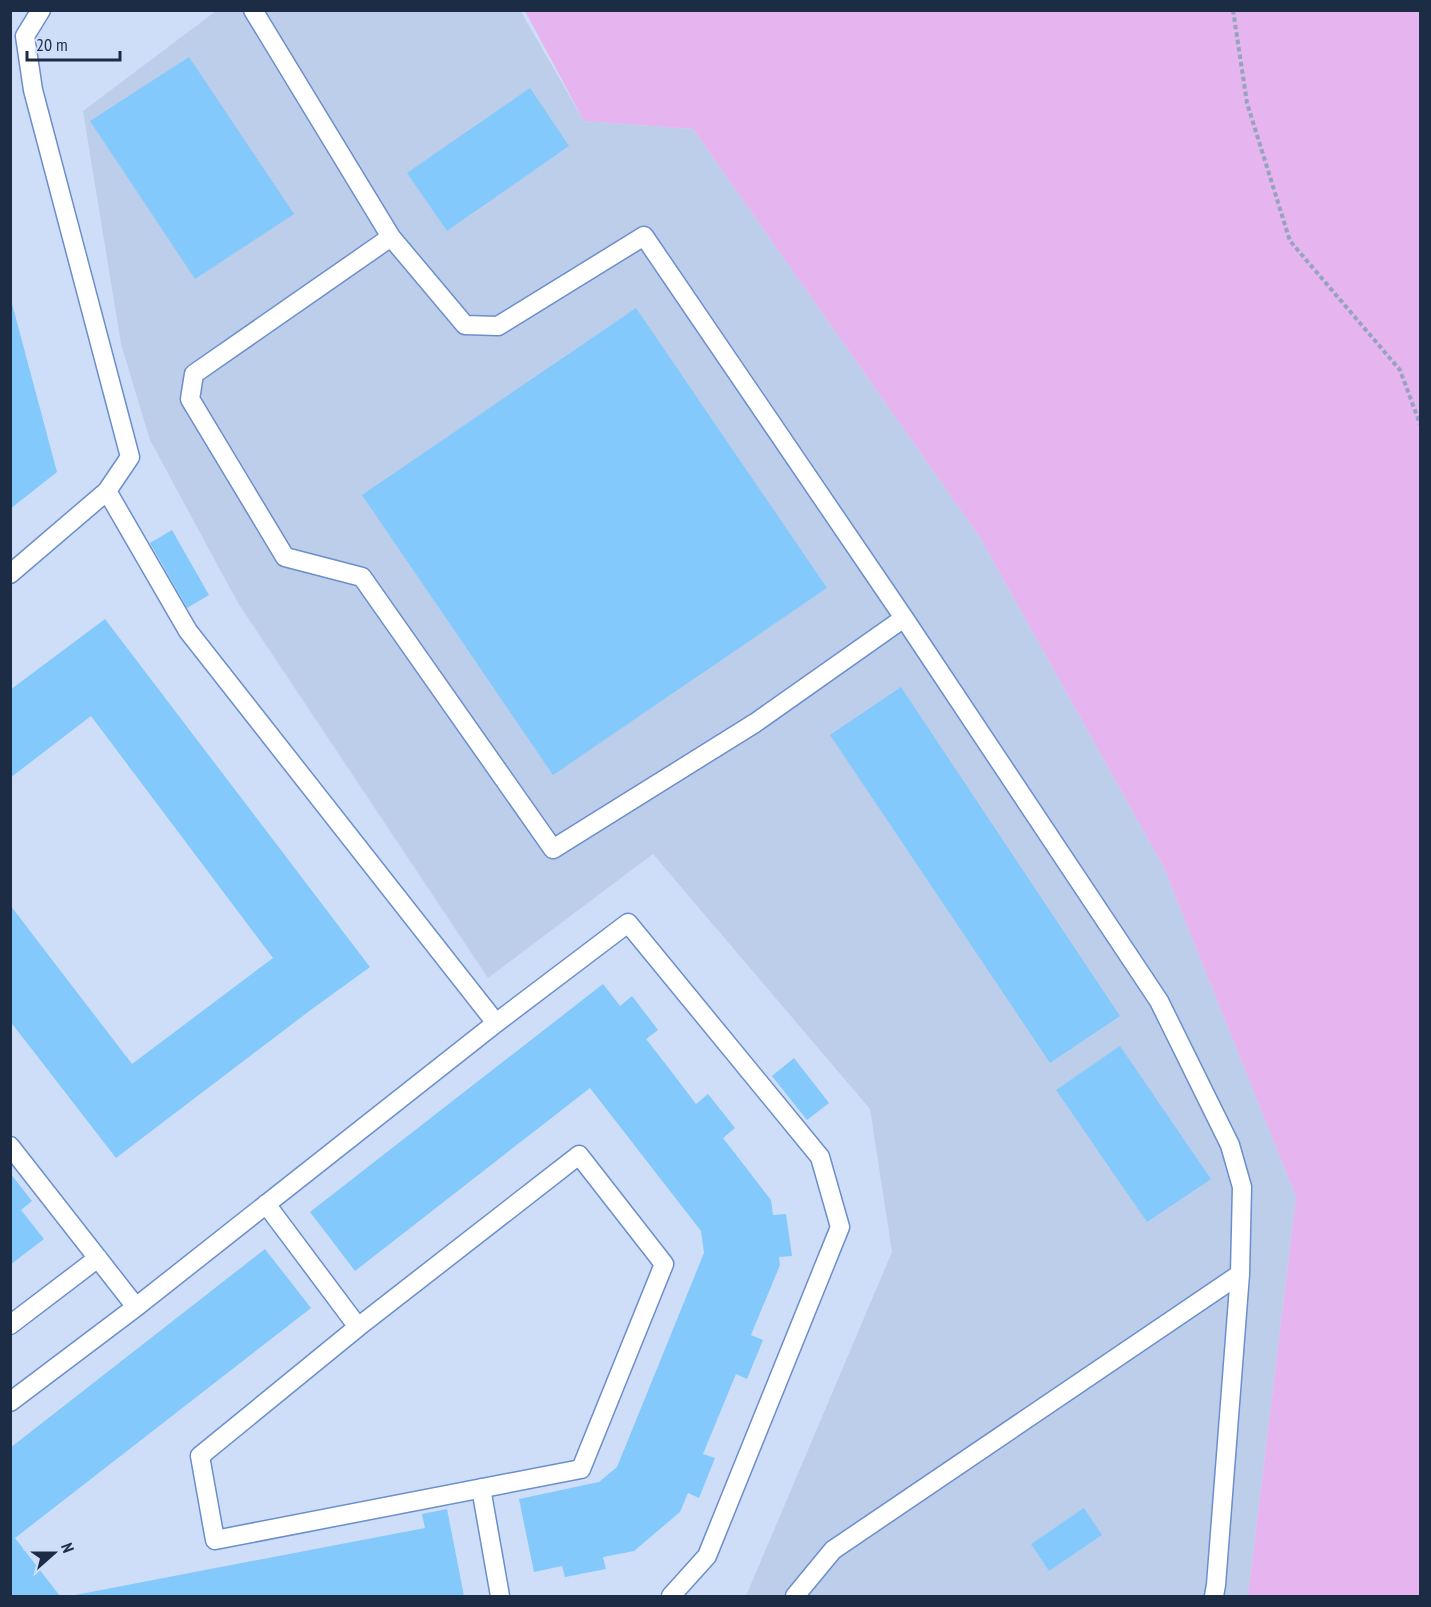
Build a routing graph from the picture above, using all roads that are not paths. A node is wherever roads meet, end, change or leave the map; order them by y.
1 (40, 10) edge
2 (253, 10) edge
3 (18, 38) edge
4 (391, 237) junction
5 (107, 491) junction
6 (10, 574) edge
7 (904, 618) junction
8 (496, 1023) junction
9 (10, 1146) edge
10 (266, 1204) junction
11 (98, 1258) junction
12 (1240, 1274) junction
13 (136, 1307) junction
14 (10, 1326) edge
15 (358, 1327) junction
16 (10, 1402) edge
17 (481, 1488) junction
18 (500, 1596) edge
19 (670, 1596) edge
20 (795, 1596) edge
21 (1214, 1596) edge

1 - 3 lane
2 - 4 lane
3 - 5 lane
4 - 7 lane
4 - 7 lane
5 - 6 lane
5 - 8 lane
7 - 12 lane
8 - 10 lane
8 - 19 lane
9 - 11 lane
10 - 13 lane
10 - 15 lane
11 - 13 lane
11 - 14 lane
12 - 20 lane
12 - 21 lane
13 - 16 lane
15 - 17 lane
15 - 17 lane
17 - 18 lane

